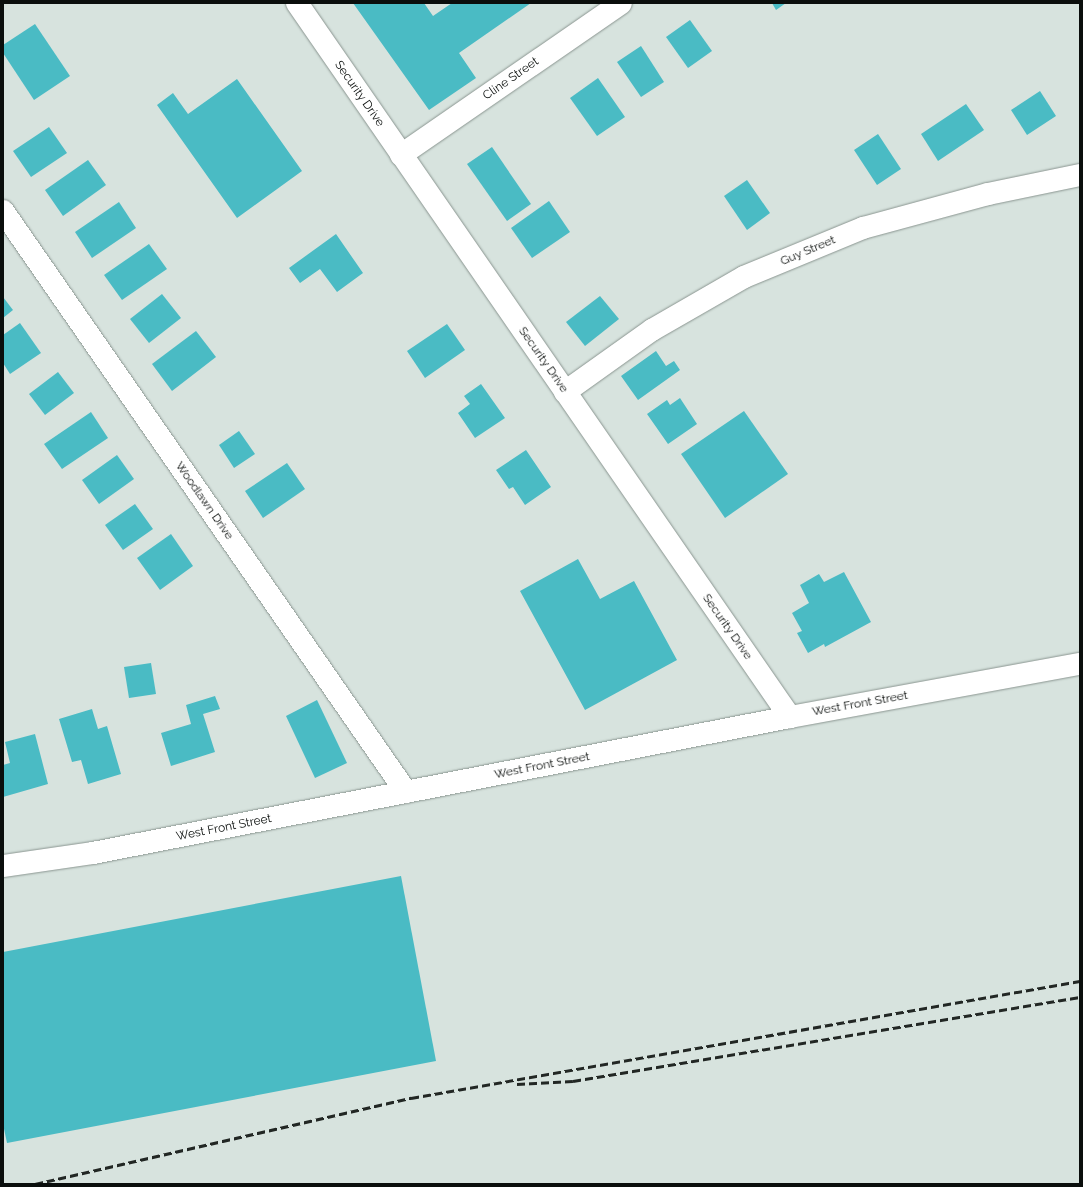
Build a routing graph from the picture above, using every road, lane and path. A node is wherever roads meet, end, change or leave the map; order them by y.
1 (297, 3) edge
2 (621, 3) edge
3 (401, 155) junction
4 (1080, 175) edge
5 (3, 210) edge
6 (565, 392) junction
7 (1080, 664) edge
8 (790, 717) junction
9 (406, 792) junction
10 (3, 866) edge

1 - 3 street, Security Drive
2 - 3 street, Cline Street
3 - 6 street, Security Drive
4 - 6 street, Guy Street
5 - 9 street, Woodlawn Drive
6 - 8 street, Security Drive
7 - 8 street, West Front Street
8 - 9 street, West Front Street
9 - 10 street, West Front Street

